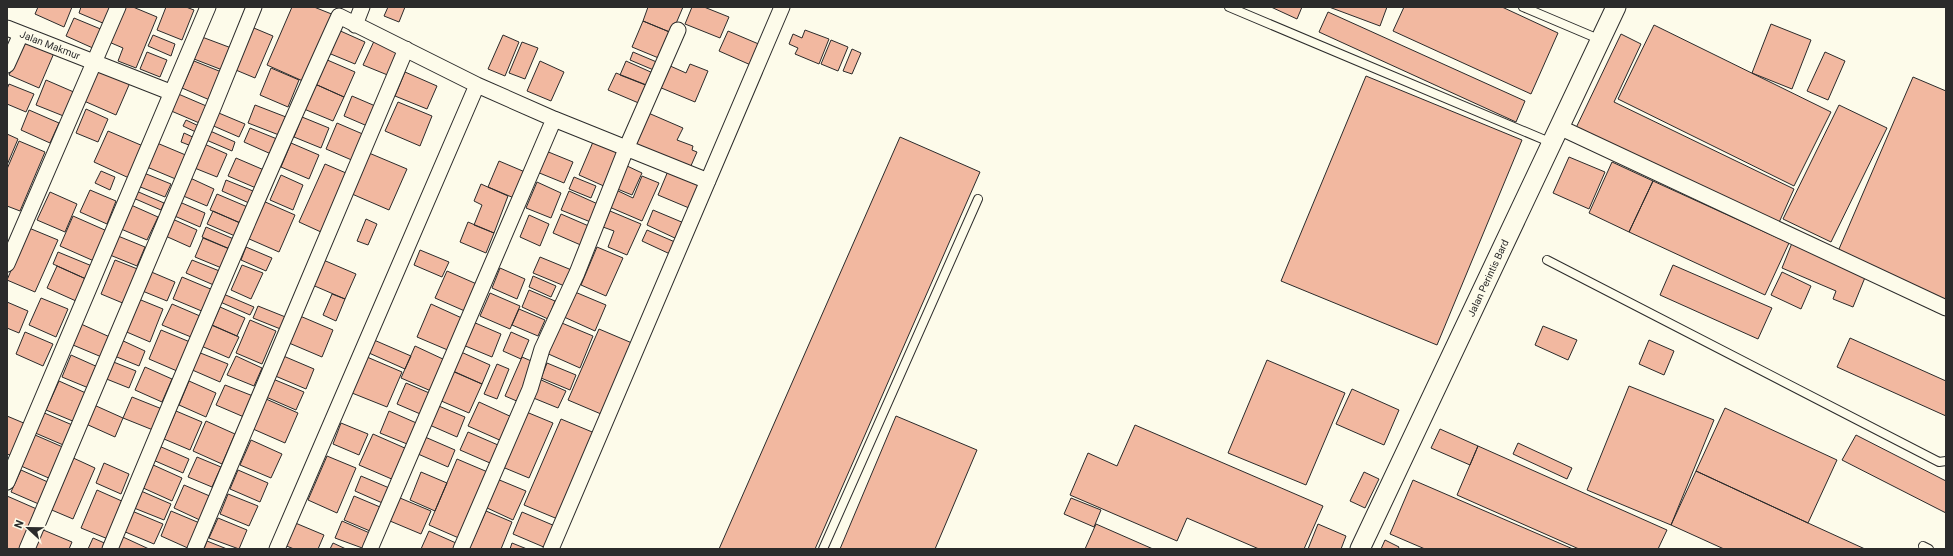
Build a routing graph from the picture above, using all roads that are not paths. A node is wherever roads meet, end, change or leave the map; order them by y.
1 (118, 7) edge
2 (208, 7) edge
3 (254, 7) edge
4 (362, 7) edge
5 (782, 7) edge
6 (1229, 7) edge
7 (1523, 7) edge
8 (1616, 7) edge
9 (355, 25) junction
10 (7, 28) edge
11 (678, 30) dead end
12 (21, 34) junction
13 (1601, 40) junction
14 (406, 49) junction
15 (94, 62) junction
16 (7, 64) edge
17 (477, 85) junction
18 (170, 92) junction
19 (554, 119) junction
20 (1556, 135) junction
21 (626, 149) junction
22 (708, 181) junction
23 (978, 199) dead end
24 (1547, 260) dead end
25 (7, 264) edge
26 (1946, 308) edge
27 (1946, 461) edge
28 (7, 482) edge
29 (27, 549) edge
30 (110, 549) edge
31 (195, 549) edge
32 (277, 549) edge
33 (370, 549) edge
34 (461, 549) edge
35 (551, 549) edge
36 (823, 549) edge
37 (1360, 549) edge

1 - 15 street
2 - 18 street
3 - 29 street
4 - 9 street
5 - 22 street
6 - 20 lane
7 - 13 lane
8 - 13 street, Jalan Perintis Bard
9 - 14 street
9 - 30 street
10 - 12 street, Jalan Makmur
11 - 21 street
12 - 15 street, Jalan Makmur
12 - 16 street
13 - 20 street, Jalan Perintis Bard
14 - 17 street
14 - 31 street
15 - 18 street, Jalan Makmur
15 - 25 street
17 - 19 street
17 - 32 street
18 - 28 street
19 - 21 street
19 - 33 street
20 - 26 street
20 - 37 street, Jalan Perintis Bard
21 - 22 street
21 - 34 street
22 - 35 street
23 - 36 lane
24 - 27 lane

